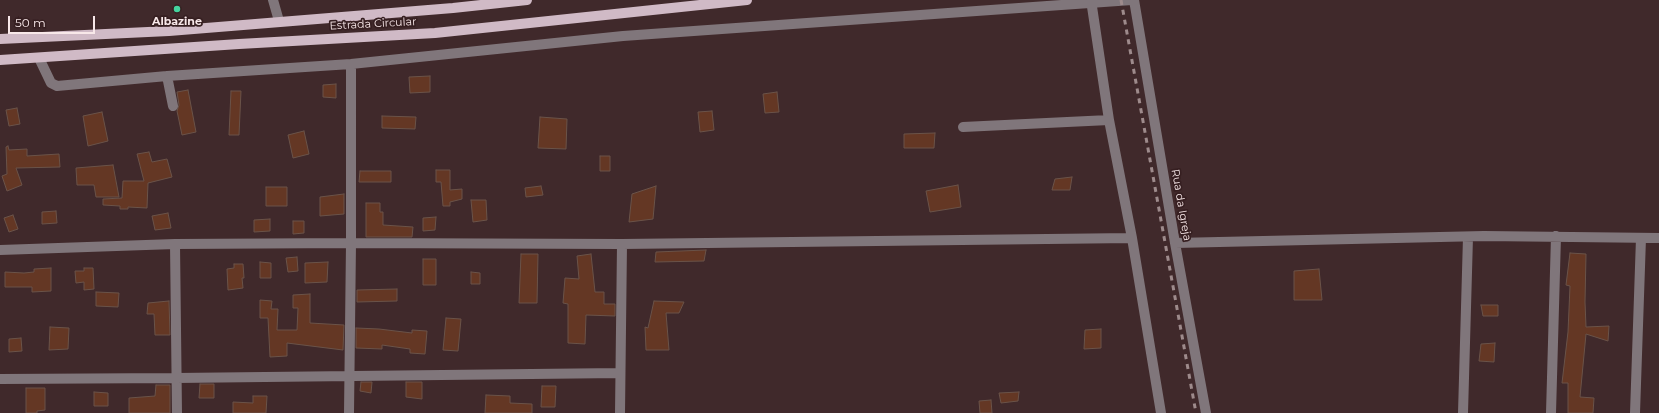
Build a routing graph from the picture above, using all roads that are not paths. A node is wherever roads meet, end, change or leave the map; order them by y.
1 (273, 0) edge
2 (527, 0) edge
3 (747, 0) edge
4 (1133, 0) edge
5 (1091, 1) edge
6 (279, 21) junction
7 (0, 39) edge
8 (39, 58) junction
9 (0, 60) edge
10 (351, 64) junction
11 (167, 76) junction
12 (173, 106) dead end
13 (1109, 120) junction
14 (963, 127) dead end
15 (1556, 236) junction
16 (1468, 237) junction
17 (1132, 238) junction
18 (1641, 238) junction
19 (1659, 238) edge
20 (351, 243) junction
21 (1175, 243) junction
22 (175, 244) junction
23 (622, 244) junction
24 (0, 250) edge
25 (620, 373) junction
26 (349, 375) junction
27 (0, 378) edge
28 (176, 378) junction
29 (177, 413) edge
30 (349, 413) edge
31 (620, 413) edge
32 (1161, 413) edge
33 (1206, 413) edge
34 (1463, 413) edge
35 (1551, 413) edge
36 (1635, 413) edge

1 - 6 street
2 - 6 main road, Estrada Circular
3 - 8 main road, Estrada Circular
4 - 5 street
4 - 21 street, Rua da Igreja
5 - 10 street
5 - 13 street
6 - 7 main road, Estrada Circular
8 - 9 main road, Estrada Circular
8 - 11 street
10 - 11 street
10 - 20 street
11 - 12 street
13 - 14 street
13 - 17 street
15 - 16 street
15 - 18 street
15 - 35 street
16 - 21 street
16 - 34 street
17 - 23 street
17 - 32 street
18 - 19 street
18 - 36 street
20 - 22 street
20 - 23 street
20 - 26 street
21 - 33 street, Rua da Igreja
22 - 24 street
22 - 28 street
23 - 25 street
25 - 26 street
25 - 31 street
26 - 28 street
26 - 30 street
27 - 28 street
28 - 29 street

